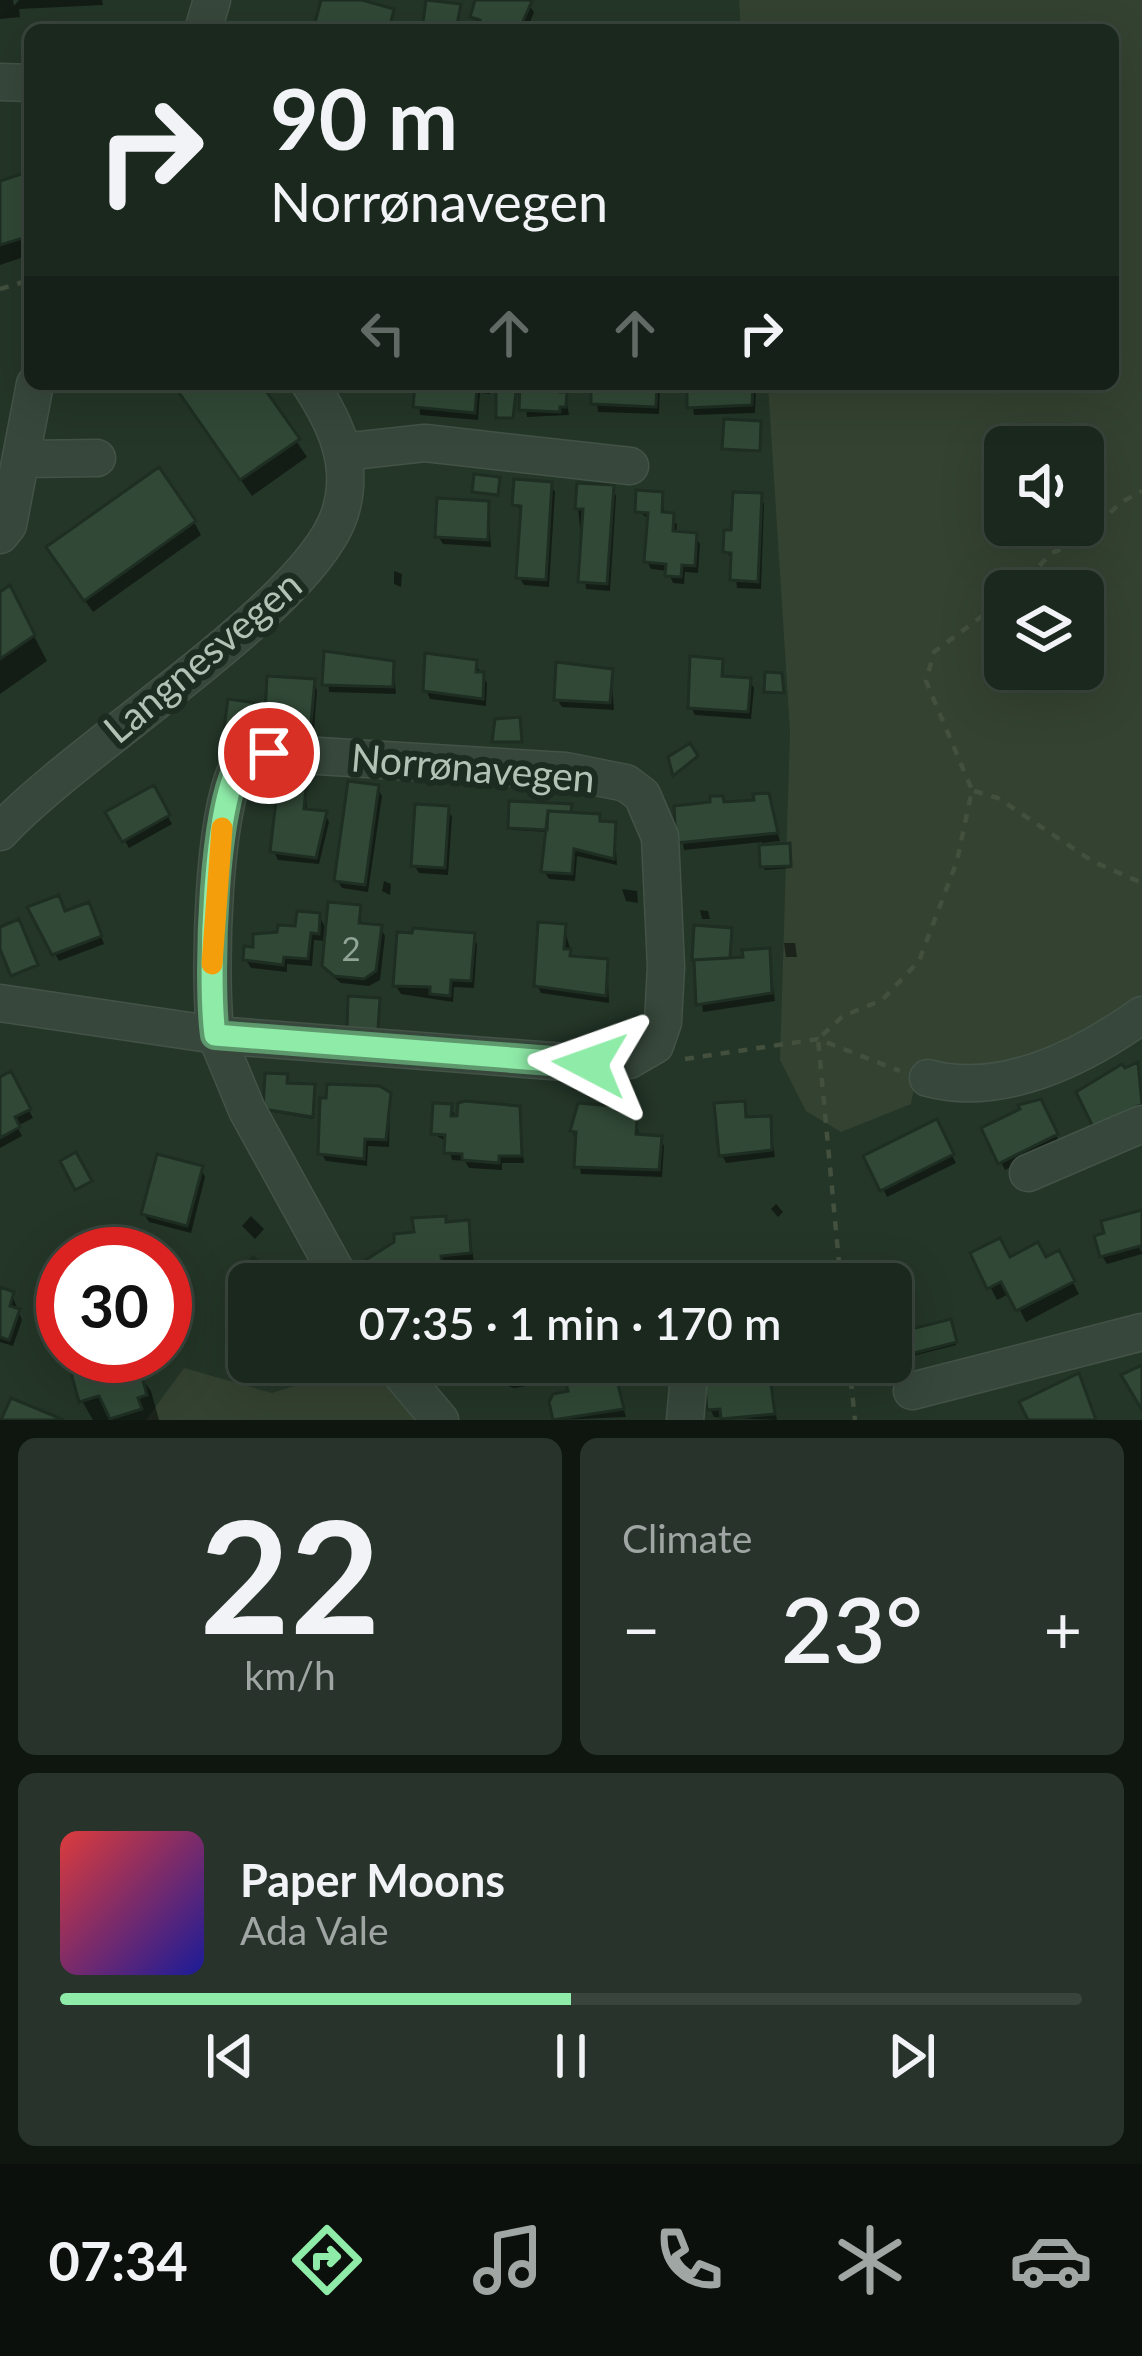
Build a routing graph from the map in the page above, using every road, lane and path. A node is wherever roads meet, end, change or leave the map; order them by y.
1 (34, 390) edge
2 (313, 390) edge
3 (343, 452) junction
4 (97, 458) dead end
5 (22, 459) junction
6 (630, 466) dead end
7 (1142, 491) edge
8 (0, 535) edge
9 (1035, 570) edge
10 (984, 615) edge
11 (972, 790) junction
12 (0, 832) edge
13 (1142, 883) edge
14 (0, 1003) edge
15 (1142, 1015) edge
16 (215, 1035) junction
17 (818, 1039) junction
18 (646, 1054) junction
19 (928, 1078) joint
20 (1142, 1124) edge
21 (1028, 1173) dead end
22 (331, 1263) edge
23 (840, 1263) edge
24 (1142, 1332) edge
25 (409, 1383) edge
26 (688, 1383) edge
27 (851, 1383) edge
28 (912, 1390) dead end
29 (440, 1420) edge
30 (685, 1420) edge
31 (855, 1420) edge

1 - 5 street
2 - 3 street, Langnesvegen
3 - 6 street
3 - 12 street, Langnesvegen
4 - 5 street
5 - 8 street
7 - 9 path
10 - 11 path
11 - 13 path
11 - 17 path
14 - 16 street
15 - 19 street
16 - 18 street
16 - 18 street, Norrønavegen
16 - 22 street
17 - 18 path
17 - 19 path
17 - 23 path
20 - 21 street
24 - 28 street
25 - 29 street
26 - 30 street
27 - 31 path

